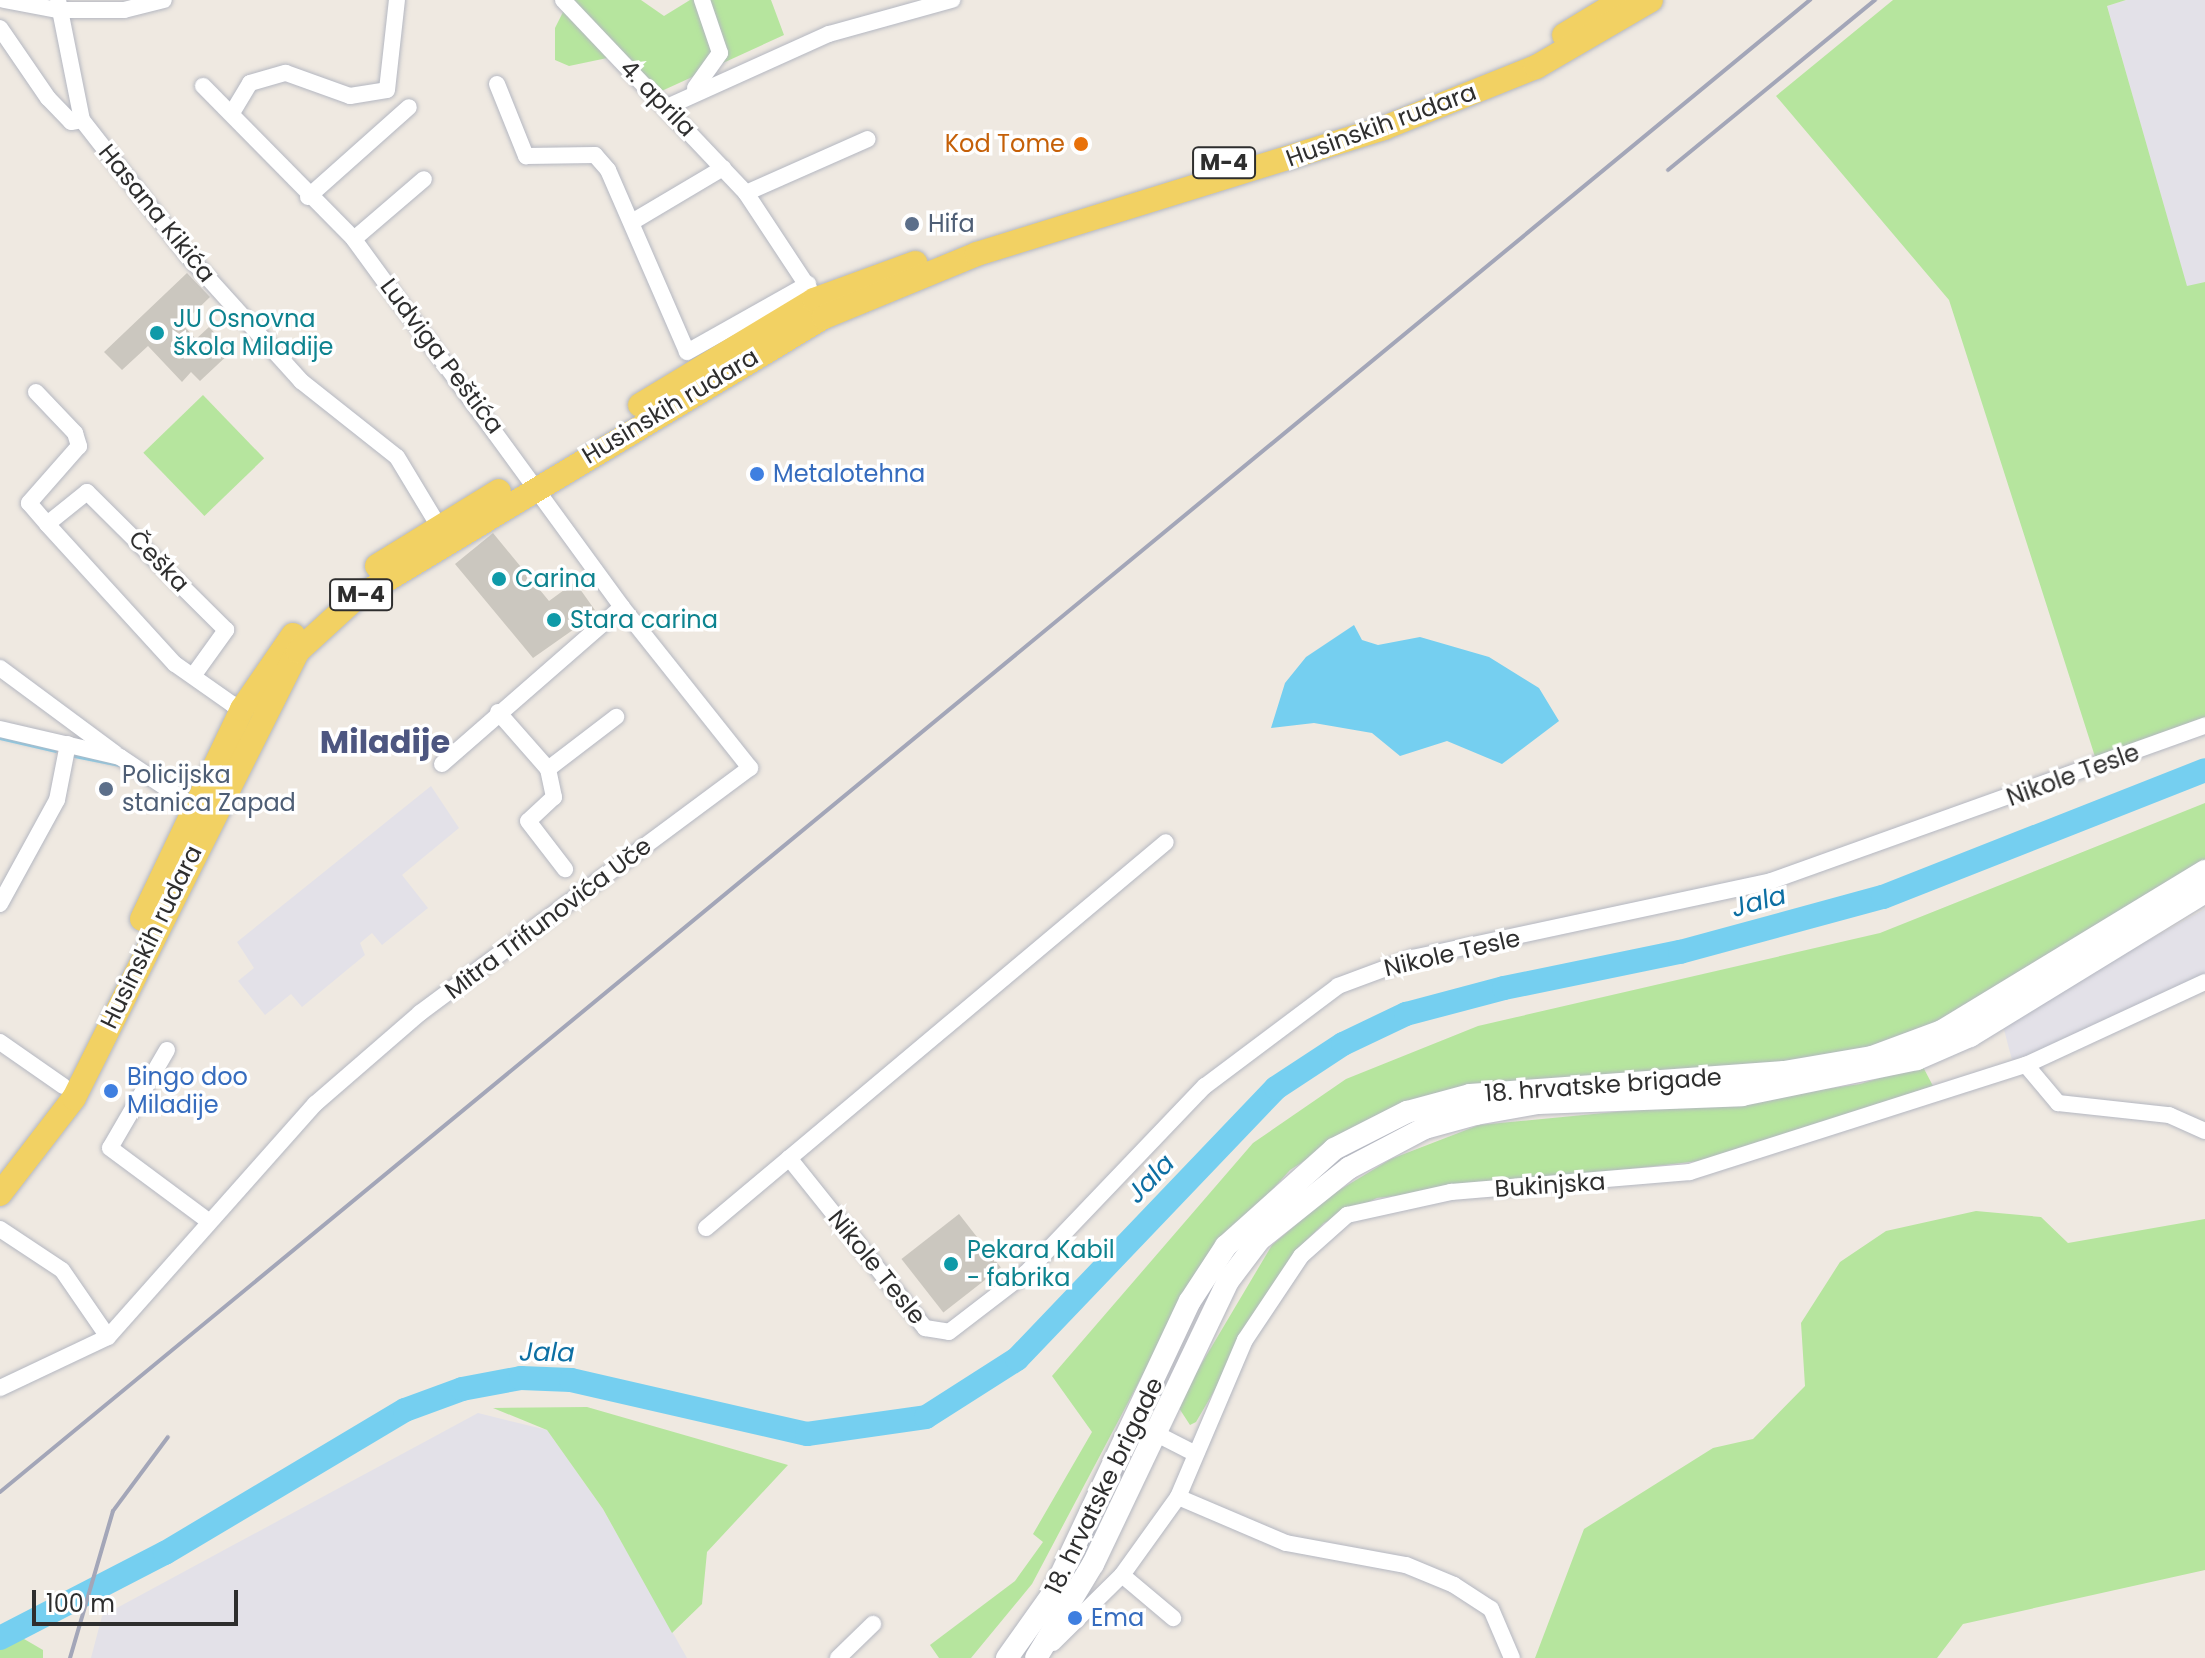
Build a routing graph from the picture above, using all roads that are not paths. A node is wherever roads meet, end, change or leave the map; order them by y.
1 (4, 0) edge
2 (164, 0) edge
3 (397, 0) edge
4 (702, 0) edge
5 (952, 0) edge
6 (1621, 0) edge
7 (1651, 0) edge
8 (568, 2) edge
9 (58, 5) edge
10 (0, 28) edge
11 (497, 84) dead end
12 (203, 86) dead end
13 (686, 98) junction
14 (409, 107) dead end
15 (667, 107) junction
16 (232, 113) junction
17 (82, 120) junction
18 (868, 139) dead end
19 (723, 168) junction
20 (424, 179) dead end
21 (746, 193) junction
22 (308, 197) junction
23 (632, 222) junction
24 (354, 239) junction
25 (815, 300) junction
26 (36, 392) dead end
27 (530, 481) junction
28 (47, 524) junction
29 (438, 525) junction
30 (622, 607) junction
31 (0, 668) edge
32 (193, 676) junction
33 (242, 709) junction
34 (498, 712) junction
35 (616, 717) dead end
36 (2205, 726) edge
37 (0, 729) edge
38 (68, 744) junction
39 (120, 757) junction
40 (442, 764) dead end
41 (548, 769) junction
42 (201, 812) junction
43 (1166, 842) dead end
44 (565, 869) dead end
45 (2205, 871) edge
46 (2205, 892) edge
47 (0, 904) edge
48 (2205, 982) edge
49 (0, 1042) edge
50 (167, 1050) dead end
51 (2026, 1065) junction
52 (63, 1086) junction
53 (2205, 1131) edge
54 (789, 1158) junction
55 (0, 1166) edge
56 (0, 1194) edge
57 (207, 1220) junction
58 (706, 1228) dead end
59 (0, 1229) edge
60 (108, 1337) junction
61 (0, 1388) edge
62 (1146, 1429) junction
63 (1192, 1452) junction
64 (1178, 1497) junction
65 (1122, 1575) junction
66 (1173, 1618) dead end
67 (873, 1624) dead end
68 (838, 1658) edge
69 (1007, 1658) edge
70 (1036, 1658) edge
71 (1512, 1658) edge

1 - 9 street
2 - 9 street
3 - 16 street
4 - 13 street
5 - 13 street
6 - 25 main road, Husinskih rudara / M-4
7 - 25 main road, Husinskih rudara / M-4
8 - 15 street, 4. aprila
9 - 17 street, Hasana Kikića
10 - 17 street
11 - 23 street, Husinskih rudara
12 - 16 street, Ludviga Peštića
13 - 15 street
14 - 22 street
15 - 19 street, 4. aprila
16 - 22 street, Ludviga Peštića
17 - 29 street, Hasana Kikića
18 - 21 street
19 - 21 street, 4. aprila
19 - 23 street
20 - 24 street
21 - 25 street, 4. aprila
22 - 24 street, Ludviga Peštića
23 - 25 street, Husinskih rudara
24 - 27 street, Ludviga Peštića
25 - 27 main road, Husinskih rudara / M-4
26 - 28 street
27 - 29 main road, Husinskih rudara / M-4
27 - 30 street, Mitra Trifunovića Uče
27 - 42 main road, Husinskih rudara / M-4
28 - 32 street
28 - 32 street, Češka
29 - 33 main road, Husinskih rudara / M-4
30 - 34 street
30 - 57 street, Mitra Trifunovića Uče
31 - 39 street
32 - 33 street
33 - 42 main road, Husinskih rudara / M-4
34 - 40 street
34 - 41 street
35 - 41 street
36 - 54 street, Nikole Tesle
37 - 38 street
38 - 39 street
38 - 47 street
39 - 42 street
41 - 44 street, Mitra Trifunovića Uče
42 - 52 main road, Husinskih rudara / M-4
42 - 56 main road, Husinskih rudara / M-4
43 - 54 street
45 - 62 main road, 18. hrvatske brigade
46 - 62 main road, 18. hrvatske brigade
48 - 51 street, Bukinjska
49 - 52 street
50 - 57 street
51 - 53 street
51 - 63 street, Bukinjska
52 - 55 main road, Husinskih rudara / M-4
54 - 58 street
57 - 60 street, Mitra Trifunovića Uče
59 - 60 street
60 - 61 street, Mitra Trifunovića Uče
62 - 63 street
62 - 69 main road, 18. hrvatske brigade
62 - 70 main road, 18. hrvatske brigade
63 - 64 street, Bukinjska
64 - 65 street, Bukinjska
64 - 71 street
65 - 66 street
65 - 70 street, Bukinjska
67 - 68 street

